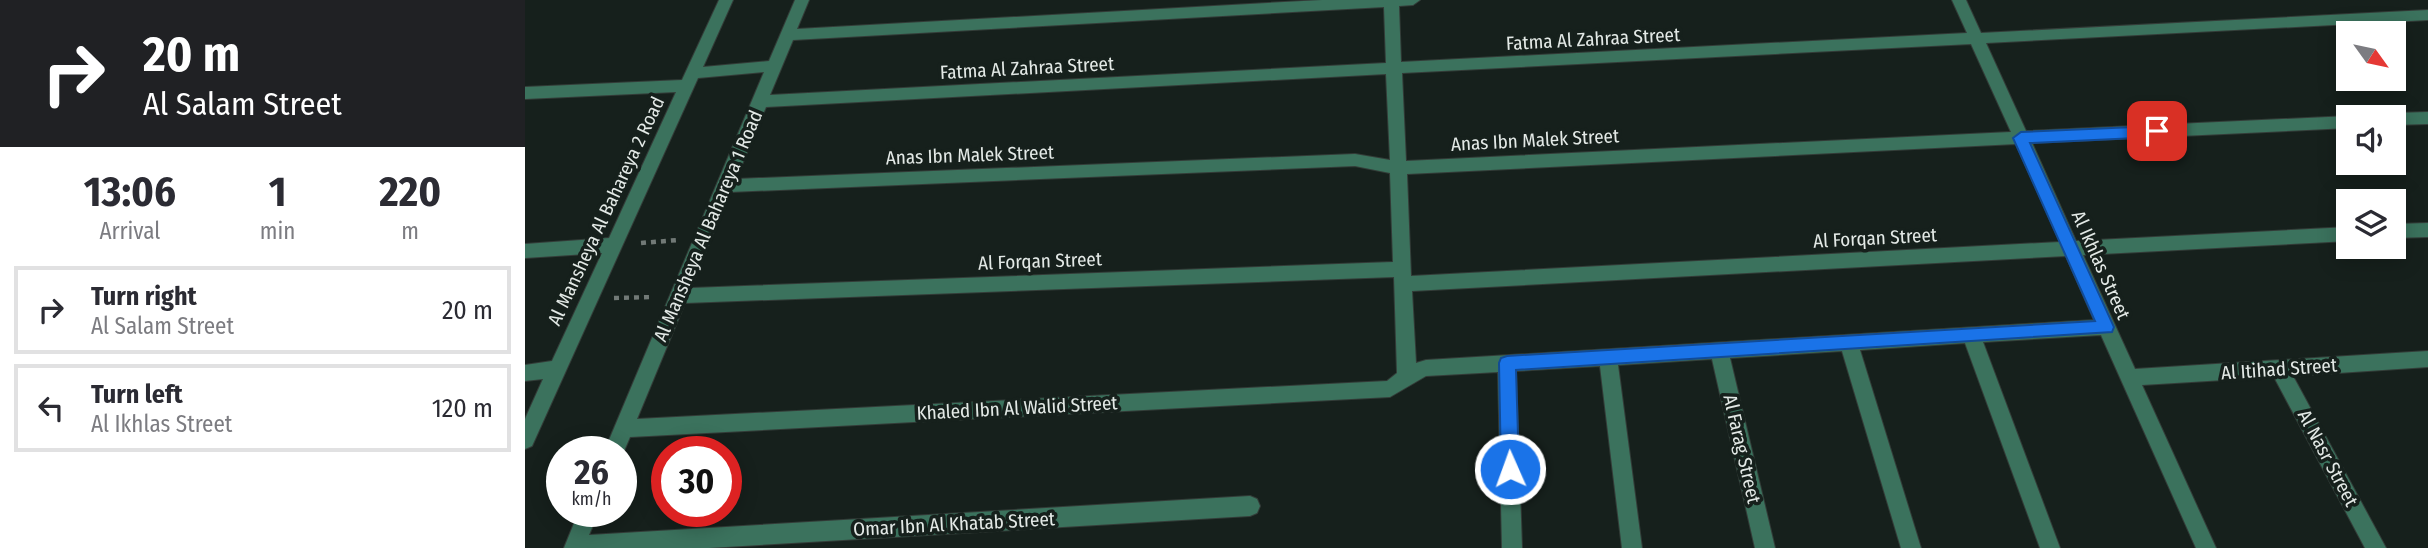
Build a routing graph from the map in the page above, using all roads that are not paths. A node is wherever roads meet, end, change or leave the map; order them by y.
1 (726, 0) edge
2 (802, 0) edge
3 (1413, 0) edge
4 (1959, 0) edge
5 (1391, 1) edge
6 (2428, 15) edge
7 (788, 35) junction
8 (1976, 38) junction
9 (775, 66) junction
10 (1394, 68) junction
11 (690, 80) junction
12 (525, 93) edge
13 (760, 101) junction
14 (2428, 118) edge
15 (2406, 119) edge
16 (2336, 122) edge
17 (2021, 138) junction
18 (1398, 168) junction
19 (725, 186) junction
20 (2428, 230) edge
21 (2406, 231) edge
22 (2336, 235) edge
23 (613, 245) junction
24 (2070, 249) junction
25 (525, 251) edge
26 (1403, 276) junction
27 (679, 296) junction
28 (2106, 327) junction
29 (1971, 335) junction
30 (1849, 343) junction
31 (1719, 350) junction
32 (1608, 357) junction
33 (2428, 359) edge
34 (1507, 363) junction
35 (557, 369) junction
36 (2280, 369) junction
37 (525, 373) edge
38 (1407, 378) junction
39 (2129, 378) junction
40 (624, 428) junction
41 (621, 436) edge
42 (525, 440) edge
43 (1250, 506) dead end
44 (583, 527) edge
45 (575, 547) edge
46 (1512, 548) edge
47 (1632, 548) edge
48 (1765, 548) edge
49 (1911, 548) edge
50 (2050, 548) edge
51 (2206, 548) edge
52 (2376, 548) edge

1 - 11 street, Al Mansheya Al Bahareya 2 Road
2 - 7 street, Al Mansheya Al Bahareya 1 Road
3 - 5 street
4 - 8 street, Al Ikhlas Street
5 - 7 street
5 - 10 street
6 - 8 street, Fatma Al Zahraa Street
7 - 9 street, Al Mansheya Al Bahareya 1 Road
8 - 10 street, Fatma Al Zahraa Street
8 - 17 street, Al Ikhlas Street
9 - 11 street
9 - 13 street, Al Mansheya Al Bahareya 1 Road
10 - 13 street, Fatma Al Zahraa Street
10 - 18 street
11 - 12 street
11 - 23 street, Al Mansheya Al Bahareya 2 Road
13 - 19 street, Al Mansheya Al Bahareya 1 Road
14 - 15 street
16 - 17 street, Anas Ibn Malek Street
17 - 18 street, Anas Ibn Malek Street
17 - 24 street, Al Ikhlas Street
18 - 19 street, Anas Ibn Malek Street
18 - 26 street
19 - 27 street, Al Mansheya Al Bahareya 1 Road
20 - 21 street
22 - 24 street, Al Forqan Street
23 - 25 street
23 - 35 street, Al Mansheya Al Bahareya 2 Road
24 - 26 street, Al Forqan Street
24 - 28 street, Al Ikhlas Street
26 - 27 street, Al Forqan Street
26 - 38 street
27 - 40 street, Al Mansheya Al Bahareya 1 Road
28 - 29 street, Khaled Ibn Al Walid Street
28 - 39 street, Al Ikhlas Street
29 - 30 street, Khaled Ibn Al Walid Street
29 - 50 street
30 - 31 street, Khaled Ibn Al Walid Street
30 - 49 street
31 - 32 street, Khaled Ibn Al Walid Street
31 - 48 street, Al Farag Street
32 - 34 street, Khaled Ibn Al Walid Street
32 - 47 street
33 - 36 street, Al Itihad Street
34 - 38 street, Khaled Ibn Al Walid Street
34 - 46 street
35 - 37 street
35 - 42 street, Al Mansheya Al Bahareya 2 Road
36 - 39 street, Al Itihad Street
36 - 52 street, Al Nasr Street
38 - 40 street, Khaled Ibn Al Walid Street
39 - 51 street, Al Ikhlas Street
40 - 41 street, Al Mansheya Al Bahareya 1 Road
43 - 45 street, Omar Ibn Al Khatab Street
44 - 45 street

